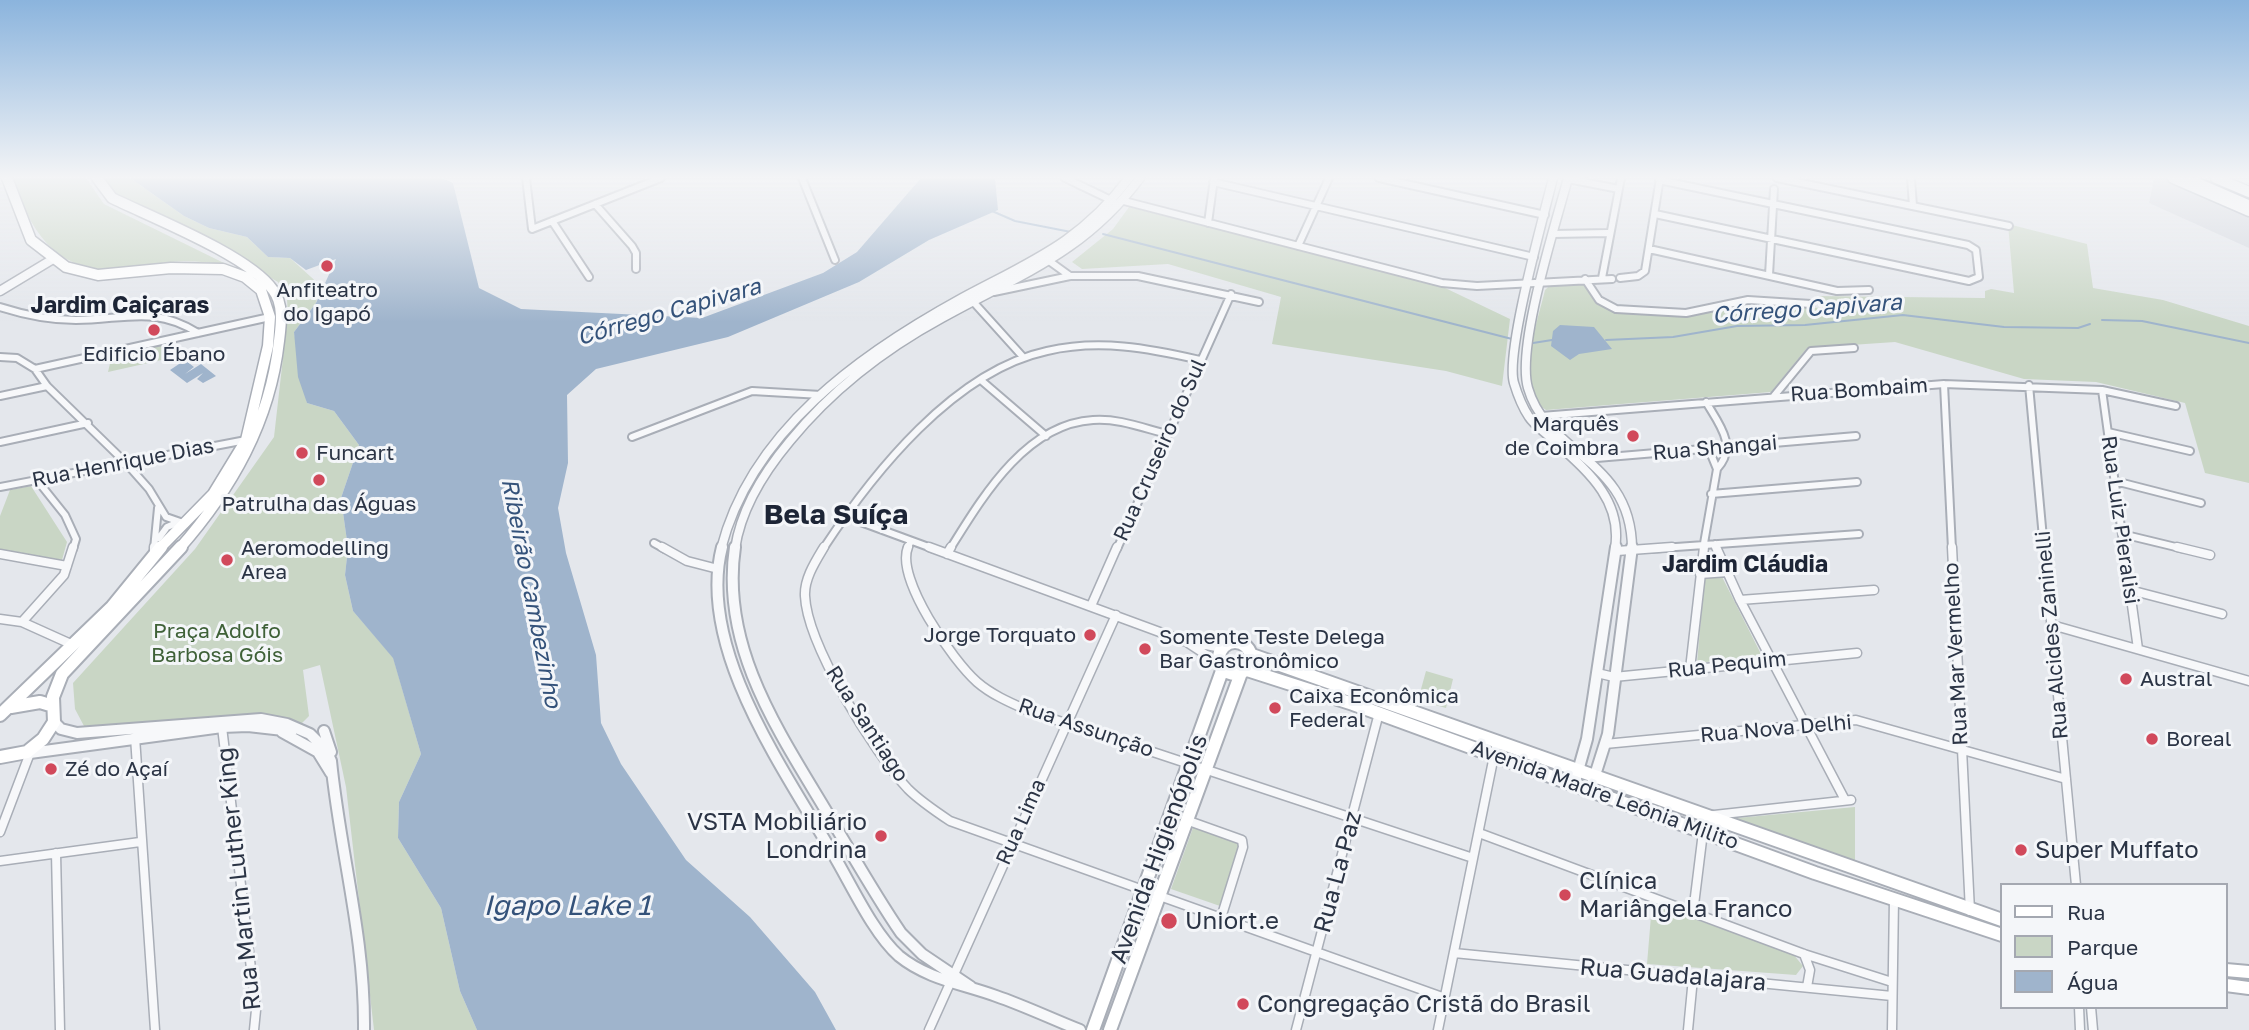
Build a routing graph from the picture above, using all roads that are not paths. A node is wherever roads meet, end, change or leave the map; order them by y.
1 (26, 226) edge
2 (167, 226) edge
3 (555, 226) edge
4 (614, 226) edge
5 (821, 226) edge
6 (1089, 226) edge
7 (1099, 226) edge
8 (1220, 226) edge
9 (1307, 226) edge
10 (1399, 226) edge
11 (1542, 226) edge
12 (1555, 226) edge
13 (1610, 226) edge
14 (1653, 226) edge
15 (1711, 226) edge
16 (1773, 226) edge
17 (1875, 226) edge
18 (1608, 233) junction
19 (1553, 234) junction
20 (1772, 239) junction
21 (1298, 246) junction
22 (1649, 249) junction
23 (1534, 257) junction
24 (53, 259) junction
25 (835, 260) dead end
26 (1049, 260) junction
27 (636, 269) dead end
28 (1769, 275) junction
29 (1070, 276) junction
30 (589, 277) dead end
31 (1602, 278) junction
32 (1585, 279) junction
33 (1528, 282) junction
34 (1542, 282) junction
35 (1869, 290) dead end
36 (0, 291) edge
37 (994, 292) junction
38 (1231, 295) junction
39 (970, 298) junction
40 (1259, 302) dead end
41 (1811, 304) dead end
42 (0, 307) edge
43 (270, 317) junction
44 (198, 333) junction
45 (1854, 348) dead end
46 (0, 357) edge
47 (1023, 357) junction
48 (1200, 360) junction
49 (35, 369) junction
50 (982, 381) junction
51 (1944, 384) junction
52 (2029, 385) junction
53 (47, 386) junction
54 (2102, 390) junction
55 (0, 396) edge
56 (1774, 396) junction
57 (825, 397) junction
58 (1531, 397) junction
59 (1518, 398) junction
60 (1706, 402) junction
61 (2176, 406) dead end
62 (1541, 416) junction
63 (88, 423) junction
64 (2108, 432) junction
65 (1167, 434) junction
66 (1046, 436) junction
67 (1856, 436) dead end
68 (632, 437) dead end
69 (251, 439) junction
70 (0, 442) edge
71 (1730, 445) junction
72 (1708, 447) junction
73 (2190, 451) dead end
74 (1574, 459) junction
75 (1591, 460) junction
76 (126, 463) junction
77 (1717, 469) junction
78 (37, 480) junction
79 (2115, 481) junction
80 (1857, 482) dead end
81 (0, 487) edge
82 (1711, 494) junction
83 (2202, 503) dead end
84 (158, 507) junction
85 (847, 517) junction
86 (184, 523) junction
87 (727, 523) junction
88 (739, 524) junction
89 (1858, 534) dead end
90 (2122, 534) junction
91 (192, 537) junction
92 (911, 541) junction
93 (156, 543) junction
94 (654, 544) dead end
95 (1704, 544) junction
96 (1715, 544) junction
97 (1632, 550) junction
98 (1617, 551) junction
99 (0, 554) edge
100 (947, 554) junction
101 (2210, 555) dead end
102 (151, 559) junction
103 (67, 566) junction
104 (718, 569) junction
105 (1728, 572) junction
106 (1700, 574) junction
107 (1874, 590) dead end
108 (2130, 590) junction
109 (1740, 600) junction
110 (1091, 606) junction
111 (2222, 614) dead end
112 (1116, 615) junction
113 (0, 619) edge
114 (22, 622) junction
115 (2052, 625) junction
116 (1184, 641) junction
117 (73, 645) junction
118 (1222, 648) junction
119 (2138, 649) junction
120 (1857, 653) dead end
121 (1252, 655) junction
122 (748, 660) junction
123 (1772, 661) junction
124 (734, 665) junction
125 (1222, 666) junction
126 (1690, 669) junction
127 (1244, 671) junction
128 (1597, 673) junction
129 (1615, 677) junction
130 (2249, 681) edge
131 (50, 705) junction
132 (3, 709) edge
133 (1379, 713) junction
134 (261, 719) junction
135 (54, 722) junction
136 (1066, 724) junction
137 (1805, 725) junction
138 (222, 727) junction
139 (276, 729) junction
140 (118, 730) junction
141 (324, 731) dead end
142 (307, 733) junction
143 (135, 737) junction
144 (1587, 739) junction
145 (1605, 744) junction
146 (1495, 747) junction
147 (1960, 748) junction
148 (30, 753) junction
149 (331, 754) junction
150 (0, 757) edge
151 (1191, 762) junction
152 (1204, 768) junction
153 (332, 775) junction
154 (1577, 779) junction
155 (2066, 779) junction
156 (1593, 785) junction
157 (823, 807) junction
158 (811, 814) junction
159 (1704, 816) junction
160 (1353, 818) junction
161 (1186, 820) junction
162 (0, 832) edge
163 (1703, 832) junction
164 (1479, 833) junction
165 (141, 842) junction
166 (1012, 844) junction
167 (56, 853) junction
168 (1473, 858) junction
169 (0, 861) edge
170 (2076, 883) edge
171 (1144, 891) junction
172 (1158, 896) junction
173 (1894, 899) junction
174 (1970, 910) junction
175 (1693, 913) junction
176 (1221, 918) junction
177 (2000, 919) edge
178 (1967, 924) junction
179 (2000, 934) edge
180 (1317, 952) junction
181 (1454, 953) junction
182 (922, 954) junction
183 (1804, 954) junction
184 (913, 967) junction
185 (2228, 970) edge
186 (2249, 972) edge
187 (1693, 978) junction
188 (952, 979) junction
189 (1892, 982) junction
190 (2228, 985) edge
191 (1807, 986) junction
192 (2249, 988) edge
193 (1892, 996) junction
194 (1445, 998) junction
195 (2079, 1009) edge
196 (2091, 1009) edge
197 (60, 1030) edge
198 (155, 1030) edge
199 (254, 1030) edge
200 (364, 1030) edge
201 (929, 1030) edge
202 (1080, 1030) edge
203 (1093, 1030) edge
204 (1111, 1030) edge
205 (1296, 1030) edge
206 (1438, 1030) edge
207 (1688, 1030) edge
208 (1892, 1030) edge
209 (2080, 1030) edge
210 (2093, 1030) edge

1 - 24 main road
2 - 69 main road
3 - 30 street
4 - 27 street
5 - 25 street
6 - 26 street
7 - 26 street
8 - 21 street
9 - 21 street
10 - 23 street
11 - 23 street
12 - 19 street
13 - 18 street
14 - 22 street
15 - 20 street
16 - 20 street
17 - 20 street
18 - 19 street
18 - 31 street
19 - 34 street
20 - 28 street
21 - 33 street
22 - 28 street
22 - 31 street
23 - 33 street
24 - 36 street
24 - 43 main road
26 - 29 street
26 - 37 street
26 - 39 street
28 - 35 street
29 - 37 street
29 - 38 street
31 - 32 street
32 - 34 street
32 - 41 street
33 - 34 street
33 - 59 street
34 - 58 street
37 - 39 street
38 - 40 street
38 - 48 street, Rua Cruseiro do Sul
39 - 47 street
39 - 57 street
42 - 44 street
43 - 44 street
43 - 69 main road
44 - 49 street
45 - 56 street
46 - 49 street
47 - 48 street, Rua Santiago
47 - 50 street, Rua Santiago
48 - 65 street, Rua Cruseiro do Sul
49 - 53 street
50 - 66 street
50 - 85 street, Rua Santiago
51 - 52 street, Rua Bombaim
51 - 56 street, Rua Bombaim
51 - 147 street, Rua Mar Vermelho
52 - 54 street, Rua Bombaim
52 - 115 street, Rua Alcides Zaninelli
53 - 55 street
53 - 63 street
54 - 61 street, Rua Bombaim
54 - 64 street, Rua Luiz Pieralisi
56 - 60 street, Rua Bombaim
57 - 68 street
57 - 87 street
57 - 88 street
58 - 59 street
58 - 62 street
59 - 74 street
60 - 62 street, Rua Bombaim
60 - 71 street
62 - 75 street
63 - 70 street
63 - 76 street
64 - 73 street
64 - 79 street, Rua Luiz Pieralisi
65 - 66 street
65 - 110 street, Rua Cruseiro do Sul
66 - 100 street
67 - 71 street, Rua Shangai
69 - 76 street, Rua Henrique Dias
69 - 86 main road
69 - 91 main road
71 - 72 street, Rua Shangai
71 - 77 street
72 - 75 street, Rua Shangai
72 - 77 street
74 - 75 street, Rua Shangai
74 - 98 street
75 - 97 street
76 - 78 street, Rua Henrique Dias
76 - 84 street
77 - 82 street
78 - 81 street, Rua Henrique Dias
78 - 103 street
79 - 83 street
79 - 90 street, Rua Luiz Pieralisi
80 - 82 street
82 - 95 street
84 - 86 street
84 - 93 street
85 - 92 street
85 - 166 street, Rua Santiago
86 - 91 main road
86 - 93 street
86 - 102 main road
87 - 88 street
87 - 104 street
88 - 122 street
89 - 96 street
90 - 101 street
90 - 108 street, Rua Luiz Pieralisi
91 - 131 main road
92 - 100 street
92 - 136 street, Rua Assunção
93 - 102 street
94 - 104 street
95 - 96 street
95 - 97 street
95 - 106 street
96 - 105 street
97 - 98 street
97 - 129 street
98 - 128 street
99 - 103 street
100 - 110 street
102 - 117 main road
103 - 114 street
104 - 124 street
105 - 106 street
105 - 109 street
106 - 126 street
107 - 109 street
108 - 111 street
108 - 119 street, Rua Luiz Pieralisi
109 - 123 street
110 - 112 street
112 - 116 street
112 - 136 street, Rua Lima
113 - 114 street
114 - 117 street
115 - 119 street
115 - 155 street, Rua Alcides Zaninelli
116 - 118 street
116 - 125 street
117 - 132 main road
118 - 121 main road
118 - 125 main road
119 - 130 street
120 - 123 street, Rua Pequim
121 - 127 main road
121 - 146 main road, Avenida Madre Leônia Milito
122 - 124 street
122 - 157 street
123 - 126 street, Rua Pequim
123 - 137 street
124 - 158 street
125 - 127 main road
125 - 151 main road, Avenida Higienópolis
126 - 129 street, Rua Pequim
127 - 133 main road, Avenida Madre Leônia Milito
127 - 152 main road, Avenida Higienópolis
128 - 129 street, Rua Pequim
128 - 144 street
129 - 145 street
131 - 132 main road
131 - 135 main road
133 - 146 main road, Avenida Madre Leônia Milito
133 - 160 street, Rua La Paz
134 - 138 street
134 - 140 street
134 - 142 street
135 - 140 street
135 - 148 main road
136 - 151 street, Rua Assunção
136 - 166 street, Rua Lima
137 - 145 street, Rua Nova Delhi
137 - 147 street, Rua Nova Delhi
137 - 159 street
138 - 139 street
138 - 143 street
138 - 199 street, Rua Martin Luther King
139 - 142 street
139 - 153 street
140 - 143 street
141 - 149 street
142 - 149 street
143 - 148 street
143 - 165 street
144 - 145 street
144 - 154 street
145 - 156 street
146 - 154 main road, Avenida Madre Leônia Milito
146 - 164 street
147 - 155 street, Rua Nova Delhi
147 - 174 street, Rua Mar Vermelho
148 - 150 main road
148 - 162 street
149 - 153 street
151 - 152 street, Rua Assunção
151 - 171 main road, Avenida Higienópolis
152 - 160 street, Rua Assunção
152 - 161 main road, Avenida Higienópolis
153 - 200 street
154 - 156 main road, Avenida Madre Leônia Milito
155 - 170 street, Rua Alcides Zaninelli
156 - 159 main road, Avenida Madre Leônia Milito
156 - 163 main road, Avenida Madre Leônia Milito
157 - 158 street
157 - 182 street
158 - 184 street
159 - 163 street
159 - 174 main road, Avenida Madre Leônia Milito
160 - 168 street, Rua Assunção
160 - 180 street, Rua La Paz
161 - 172 main road, Avenida Higienópolis
161 - 176 street
163 - 173 main road, Avenida Madre Leônia Milito
163 - 175 street
164 - 168 street
164 - 175 street
165 - 167 street
165 - 198 street
166 - 171 street, Rua Santiago
166 - 188 street, Rua Lima
167 - 169 street
167 - 197 street
168 - 181 street
171 - 172 street, Rua Santiago
171 - 203 main road, Avenida Higienópolis
172 - 176 street, Rua Santiago
172 - 204 main road, Avenida Higienópolis
173 - 178 main road, Avenida Madre Leônia Milito
173 - 189 street
174 - 177 main road, Avenida Madre Leônia Milito
174 - 178 street, Rua Mar Vermelho
175 - 183 street
176 - 180 street, Rua Santiago
178 - 179 main road, Avenida Madre Leônia Milito
180 - 194 street, Rua Santiago
180 - 205 street, Rua La Paz
181 - 187 street, Rua Guadalajara
181 - 194 street
182 - 184 street
182 - 188 street
183 - 189 street
183 - 191 street
184 - 188 street
185 - 186 main road
187 - 191 street, Rua Guadalajara
187 - 207 street
188 - 201 street, Rua Lima
188 - 202 street
189 - 193 street
190 - 192 main road
191 - 193 street, Rua Guadalajara
193 - 208 street
194 - 206 street
195 - 209 street
196 - 210 street

